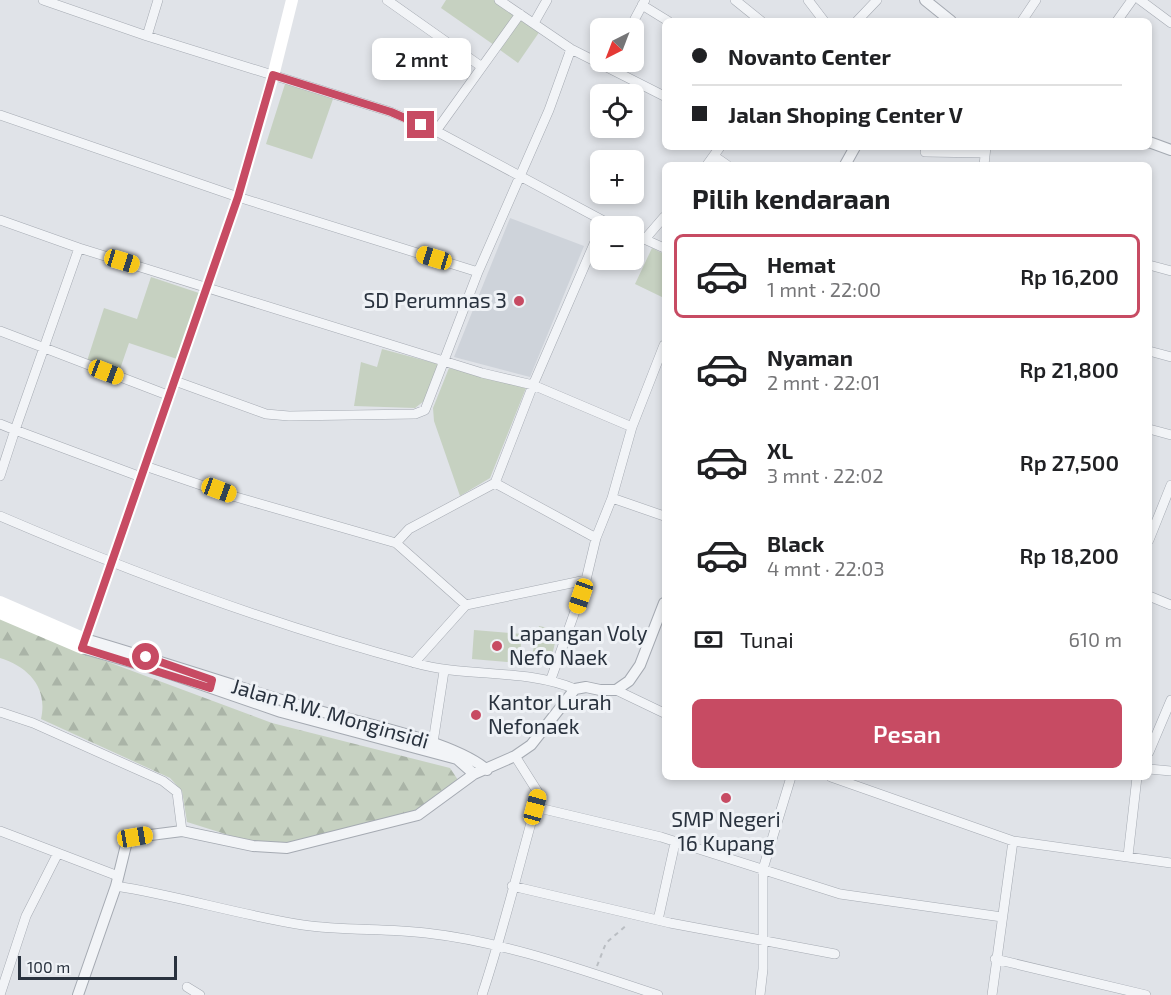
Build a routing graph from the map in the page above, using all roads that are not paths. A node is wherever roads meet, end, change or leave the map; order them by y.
1 (43, 0) edge
2 (158, 0) edge
3 (292, 0) edge
4 (387, 0) edge
5 (500, 0) edge
6 (547, 0) edge
7 (735, 0) edge
8 (808, 0) edge
9 (877, 0) edge
10 (925, 0) edge
11 (1036, 0) edge
12 (1132, 0) edge
13 (1140, 0) edge
14 (644, 2) edge
15 (520, 14) junction
16 (635, 18) edge
17 (664, 18) edge
18 (757, 18) edge
19 (822, 18) edge
20 (860, 18) edge
21 (943, 18) edge
22 (1024, 18) edge
23 (1118, 18) edge
24 (1171, 22) edge
25 (534, 23) junction
26 (147, 36) junction
27 (571, 49) junction
28 (590, 57) edge
29 (482, 67) junction
30 (622, 72) edge
31 (273, 75) junction
32 (662, 95) edge
33 (0, 115) edge
34 (436, 131) junction
35 (1152, 143) edge
36 (718, 150) edge
37 (986, 150) edge
38 (1171, 150) edge
39 (925, 152) dead end
40 (714, 156) junction
41 (709, 162) edge
42 (723, 162) edge
43 (521, 175) junction
44 (238, 197) junction
45 (590, 219) edge
46 (662, 219) edge
47 (0, 220) edge
48 (645, 239) joint
49 (662, 247) edge
50 (79, 248) junction
51 (590, 252) edge
52 (1152, 266) edge
53 (1171, 271) edge
54 (478, 272) junction
55 (207, 287) junction
56 (0, 331) edge
57 (42, 348) junction
58 (662, 350) edge
59 (1152, 352) edge
60 (1171, 357) edge
61 (444, 361) junction
62 (175, 381) junction
63 (533, 386) junction
64 (170, 396) junction
65 (0, 424) edge
66 (632, 427) junction
67 (15, 430) junction
68 (1152, 430) edge
69 (1171, 435) edge
70 (143, 471) junction
71 (0, 476) edge
72 (495, 483) junction
73 (1171, 485) edge
74 (612, 498) junction
75 (662, 515) edge
76 (0, 516) edge
77 (1152, 532) edge
78 (596, 538) junction
79 (396, 543) junction
80 (113, 564) junction
81 (586, 580) junction
82 (1152, 597) edge
83 (0, 602) edge
84 (1171, 604) edge
85 (466, 605) junction
86 (662, 608) edge
87 (0, 613) edge
88 (84, 644) junction
89 (414, 663) junction
90 (444, 671) junction
91 (551, 679) junction
92 (575, 689) junction
93 (616, 690) junction
94 (1171, 700) edge
95 (0, 712) edge
96 (662, 712) edge
97 (1152, 745) edge
98 (432, 747) junction
99 (515, 756) junction
100 (1152, 769) edge
101 (487, 770) junction
102 (1171, 771) edge
103 (474, 774) junction
104 (790, 780) edge
105 (840, 780) edge
106 (1137, 780) edge
107 (535, 807) junction
108 (0, 831) edge
109 (182, 831) junction
110 (1013, 841) junction
111 (675, 843) junction
112 (58, 853) junction
113 (1128, 856) junction
114 (1171, 863) edge
115 (763, 869) junction
116 (117, 881) junction
117 (512, 886) junction
118 (1002, 917) junction
119 (658, 920) junction
120 (762, 938) junction
121 (499, 946) junction
122 (835, 954) dead end
123 (995, 959) junction
124 (187, 987) dead end
125 (645, 993) edge
126 (485, 994) edge
127 (0, 995) edge
128 (78, 995) edge
129 (200, 995) edge
130 (658, 995) edge
131 (760, 995) edge
132 (992, 995) edge
133 (1146, 995) edge

1 - 26 street
2 - 26 street
3 - 31 main road
4 - 29 street
5 - 15 street
6 - 25 street
7 - 18 street
8 - 19 street
9 - 20 street
10 - 21 street
11 - 22 street
12 - 23 street
13 - 24 street
14 - 16 street
14 - 17 street
15 - 25 street
15 - 29 street
25 - 27 street
26 - 31 street
27 - 28 street
27 - 43 street
29 - 34 street
30 - 32 street
31 - 34 street
31 - 44 main road
33 - 44 street
34 - 43 street
35 - 38 street
36 - 40 street
37 - 39 street
40 - 41 street
40 - 42 street
43 - 45 street
43 - 54 street
44 - 54 street
44 - 55 main road
46 - 48 street
47 - 50 street
48 - 49 street
50 - 55 street
50 - 57 street
51 - 63 street
52 - 53 street
54 - 61 street
55 - 61 street
55 - 62 main road
56 - 57 street
57 - 64 street
57 - 67 street
58 - 66 street
59 - 60 street
61 - 62 street
61 - 63 street
62 - 64 main road
63 - 66 street
63 - 72 street
64 - 70 main road
65 - 67 street
66 - 74 street
67 - 70 street
67 - 71 street
68 - 69 street
70 - 79 street
70 - 80 main road
72 - 78 street
72 - 79 street
73 - 77 street
74 - 75 street
74 - 78 street
76 - 80 street
78 - 81 street
79 - 85 street
80 - 88 main road
80 - 89 street
81 - 85 street
81 - 91 street
82 - 84 street
83 - 88 main road, Jalan R.W. Monginsidi
85 - 89 street
86 - 93 street
87 - 88 main road, Jalan R.W. Monginsidi
88 - 98 street, Jalan R.W. Monginsidi
89 - 90 street
90 - 91 street
90 - 98 street
91 - 92 street
92 - 93 street
92 - 99 street
93 - 96 street
94 - 97 street
95 - 109 street
98 - 101 street, Jalan R.W. Monginsidi
98 - 103 street, Jalan R.W. Monginsidi
99 - 101 street
99 - 107 street
100 - 102 street
101 - 103 street
103 - 109 street
104 - 115 street
105 - 110 street
106 - 113 street
107 - 111 street
107 - 117 street
108 - 112 street
109 - 116 street
110 - 113 street
110 - 118 street
111 - 115 street
111 - 119 street
112 - 116 street
112 - 127 street
113 - 114 street
115 - 118 street
115 - 120 street
116 - 121 street
116 - 128 street
117 - 119 street
117 - 121 street
118 - 123 street
119 - 120 street
120 - 122 street
120 - 131 street
121 - 125 street
121 - 126 street
123 - 132 street
123 - 133 street
124 - 129 street
125 - 130 street

